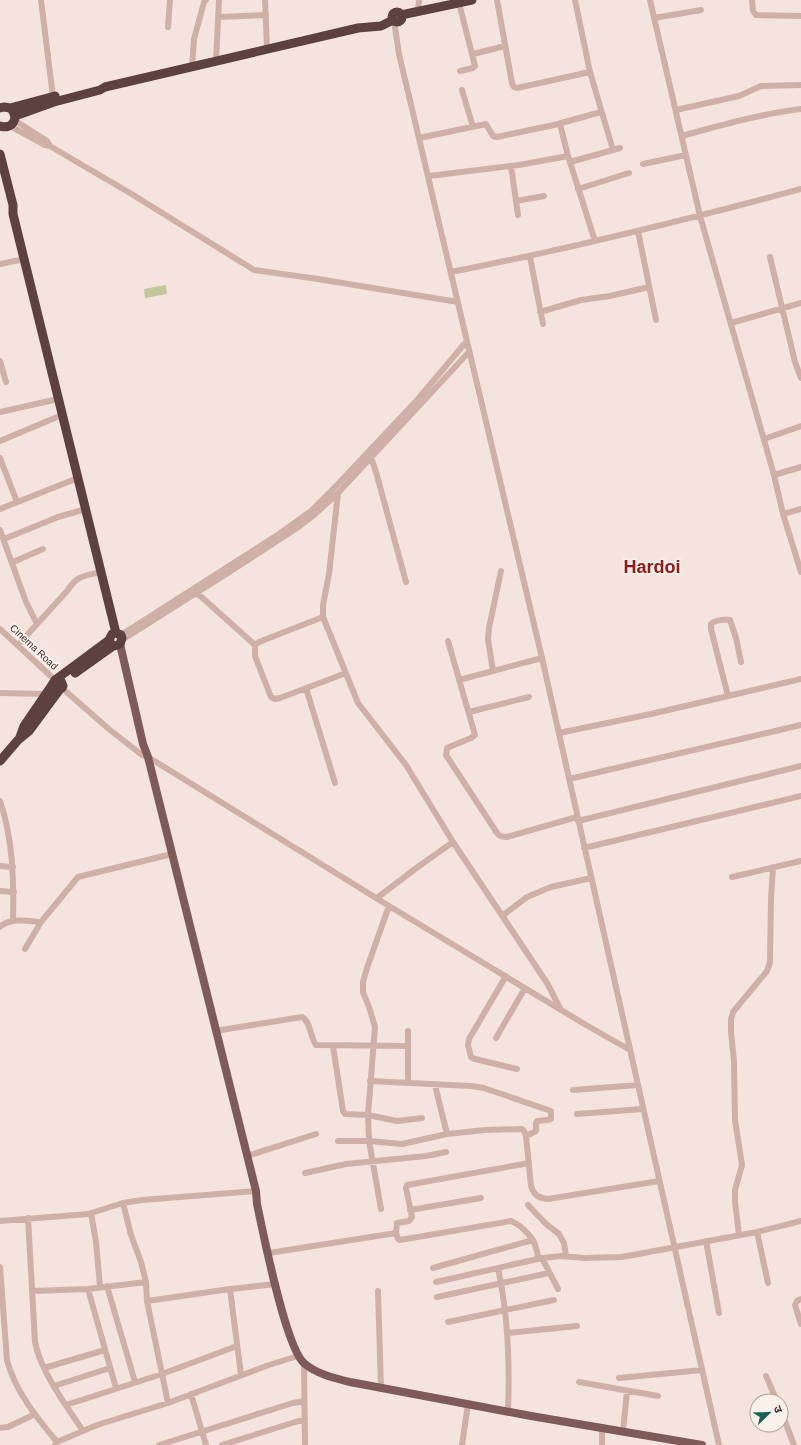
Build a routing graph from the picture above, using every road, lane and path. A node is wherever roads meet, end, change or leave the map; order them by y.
1 (41, 0) edge
2 (170, 0) edge
3 (206, 0) edge
4 (211, 0) edge
5 (265, 0) edge
6 (419, 0) edge
7 (472, 0) edge
8 (497, 0) edge
9 (575, 0) edge
10 (650, 0) edge
11 (752, 0) edge
12 (219, 1) edge
13 (459, 3) junction
14 (701, 10) dead end
15 (418, 11) junction
16 (266, 15) junction
17 (801, 16) edge
18 (218, 18) junction
19 (654, 18) junction
20 (394, 21) junction
21 (168, 27) dead end
22 (505, 46) junction
23 (268, 48) junction
24 (473, 54) junction
25 (216, 61) junction
26 (192, 67) junction
27 (460, 71) dead end
28 (590, 72) junction
29 (801, 85) edge
30 (105, 87) junction
31 (462, 90) dead end
32 (53, 97) junction
33 (0, 108) edge
34 (801, 109) edge
35 (676, 110) junction
36 (601, 112) junction
37 (12, 118) junction
38 (560, 124) junction
39 (0, 126) edge
40 (473, 128) junction
41 (682, 136) junction
42 (419, 138) junction
43 (620, 148) dead end
44 (613, 150) junction
45 (0, 154) edge
46 (686, 155) junction
47 (569, 159) junction
48 (643, 164) dead end
49 (511, 166) junction
50 (628, 173) dead end
51 (0, 174) edge
52 (429, 176) junction
53 (578, 189) junction
54 (801, 189) edge
55 (544, 196) dead end
56 (516, 201) junction
57 (13, 214) junction
58 (518, 216) dead end
59 (700, 216) junction
60 (638, 231) junction
61 (595, 241) junction
62 (530, 257) junction
63 (770, 257) dead end
64 (24, 259) junction
65 (0, 264) edge
66 (451, 272) junction
67 (650, 287) junction
68 (458, 302) junction
69 (801, 303) edge
70 (783, 308) junction
71 (540, 312) junction
72 (656, 320) dead end
73 (731, 323) junction
74 (543, 324) dead end
75 (466, 342) junction
76 (469, 352) junction
77 (0, 361) edge
78 (1, 368) edge
79 (799, 370) edge
80 (801, 378) edge
81 (6, 382) dead end
82 (58, 399) junction
83 (0, 412) edge
84 (62, 415) junction
85 (801, 426) edge
86 (764, 439) junction
87 (0, 440) edge
88 (371, 457) junction
89 (0, 458) edge
90 (801, 467) edge
91 (774, 475) junction
92 (78, 478) junction
93 (338, 493) junction
94 (17, 502) junction
95 (0, 509) edge
96 (86, 509) junction
97 (801, 509) edge
98 (783, 514) junction
99 (0, 530) edge
100 (4, 539) junction
101 (43, 550) dead end
102 (798, 555) edge
103 (13, 562) junction
104 (501, 571) dead end
105 (101, 572) junction
106 (801, 572) edge
107 (406, 582) dead end
108 (197, 592) junction
109 (323, 617) junction
110 (38, 624) junction
111 (0, 629) edge
112 (117, 640) junction
113 (448, 641) dead end
114 (18, 645) junction
115 (255, 645) junction
116 (542, 658) junction
117 (741, 662) dead end
118 (493, 671) junction
119 (346, 674) junction
120 (459, 680) junction
121 (801, 680) edge
122 (58, 684) junction
123 (306, 688) junction
124 (0, 693) edge
125 (46, 694) junction
126 (728, 696) junction
127 (529, 697) dead end
128 (469, 712) junction
129 (801, 725) edge
130 (558, 733) junction
131 (18, 740) junction
132 (145, 756) junction
133 (0, 761) edge
134 (801, 766) edge
135 (569, 779) junction
136 (335, 783) dead end
137 (801, 796) edge
138 (0, 801) edge
139 (578, 819) junction
140 (453, 842) junction
141 (584, 848) junction
142 (168, 855) junction
143 (801, 861) edge
144 (0, 866) edge
145 (13, 867) junction
146 (773, 867) junction
147 (732, 877) dead end
148 (591, 878) junction
149 (0, 892) edge
150 (14, 892) junction
151 (377, 898) junction
152 (389, 906) junction
153 (502, 916) junction
154 (12, 921) junction
155 (41, 922) junction
156 (0, 927) edge
157 (25, 949) dead end
158 (506, 976) junction
159 (525, 988) junction
160 (561, 1010) junction
161 (215, 1031) junction
162 (408, 1031) dead end
163 (496, 1038) dead end
164 (333, 1046) junction
165 (374, 1046) junction
166 (408, 1046) junction
167 (630, 1050) junction
168 (518, 1069) dead end
169 (370, 1081) junction
170 (408, 1083) junction
171 (435, 1085) junction
172 (638, 1085) junction
173 (574, 1090) dead end
174 (643, 1109) junction
175 (577, 1114) dead end
176 (368, 1116) junction
177 (422, 1118) dead end
178 (316, 1134) dead end
179 (447, 1134) junction
180 (526, 1136) junction
181 (338, 1141) dead end
182 (369, 1141) junction
183 (446, 1152) dead end
184 (246, 1156) junction
185 (372, 1163) junction
186 (529, 1163) junction
187 (306, 1173) dead end
188 (659, 1181) junction
189 (253, 1192) junction
190 (481, 1198) dead end
191 (123, 1203) junction
192 (528, 1204) dead end
193 (381, 1209) dead end
194 (410, 1210) junction
195 (90, 1213) junction
196 (28, 1218) junction
197 (0, 1221) edge
198 (801, 1222) edge
199 (757, 1232) junction
200 (396, 1233) junction
201 (739, 1235) junction
202 (533, 1240) junction
203 (706, 1241) junction
204 (674, 1248) junction
205 (269, 1253) junction
206 (566, 1256) junction
207 (541, 1259) junction
208 (0, 1267) edge
209 (433, 1268) dead end
210 (498, 1268) junction
211 (549, 1273) junction
212 (146, 1282) junction
213 (436, 1282) dead end
214 (768, 1283) dead end
215 (276, 1284) junction
216 (501, 1284) junction
217 (104, 1286) junction
218 (230, 1288) junction
219 (88, 1289) junction
220 (558, 1289) dead end
221 (32, 1291) junction
222 (378, 1291) dead end
223 (437, 1297) dead end
224 (801, 1299) edge
225 (554, 1300) dead end
226 (147, 1301) junction
227 (505, 1310) junction
228 (719, 1313) dead end
229 (448, 1322) dead end
230 (801, 1324) edge
231 (577, 1326) dead end
232 (508, 1333) junction
233 (237, 1346) junction
234 (105, 1350) junction
235 (298, 1356) junction
236 (304, 1363) junction
237 (44, 1368) junction
238 (110, 1368) junction
239 (702, 1370) junction
240 (162, 1374) junction
241 (241, 1375) junction
242 (766, 1376) dead end
243 (619, 1378) dead end
244 (135, 1382) junction
245 (579, 1382) dead end
246 (54, 1386) junction
247 (116, 1388) junction
248 (381, 1388) junction
249 (628, 1391) junction
250 (773, 1393) edge
251 (192, 1394) junction
252 (658, 1396) dead end
253 (304, 1401) junction
254 (168, 1403) junction
255 (468, 1404) junction
256 (66, 1405) junction
257 (508, 1411) junction
258 (35, 1414) junction
259 (304, 1418) junction
260 (0, 1428) edge
261 (602, 1428) junction
262 (83, 1431) junction
263 (202, 1431) junction
264 (623, 1431) junction
265 (789, 1432) edge
266 (246, 1438) junction
267 (56, 1444) edge
268 (159, 1445) edge
269 (206, 1445) edge
270 (222, 1445) edge
271 (244, 1445) edge
272 (305, 1445) edge
273 (462, 1445) edge
274 (602, 1445) edge
275 (702, 1445) edge
276 (719, 1445) edge
277 (794, 1445) edge

1 - 32 street
2 - 21 street
3 - 26 street
4 - 12 street
5 - 16 street
6 - 15 street
7 - 13 highway
8 - 22 street
9 - 28 street
10 - 19 street
11 - 17 street
12 - 18 street
13 - 15 highway
13 - 24 street
14 - 19 street
15 - 20 highway
16 - 18 street
16 - 23 street
18 - 25 street
19 - 35 street
20 - 23 highway
20 - 42 street
22 - 24 street
22 - 28 street
23 - 25 highway
24 - 27 street
25 - 26 highway
26 - 30 highway
28 - 36 street
29 - 35 street
30 - 32 highway
30 - 37 highway
31 - 40 street
32 - 37 highway
33 - 37 highway
34 - 41 street
35 - 41 street
36 - 38 street
36 - 44 street
37 - 39 highway
37 - 68 street
38 - 40 street
38 - 47 street
40 - 42 street
41 - 46 street
42 - 52 street
43 - 44 street
44 - 47 street
45 - 57 highway
46 - 48 street
46 - 59 street
47 - 49 street
47 - 53 street
49 - 52 street
49 - 56 street
50 - 53 street
51 - 57 highway
52 - 66 street
53 - 61 street
54 - 59 street
55 - 56 street
56 - 58 street
57 - 64 highway
59 - 60 street
59 - 73 street
60 - 61 street
60 - 67 street
61 - 62 street
62 - 66 street
62 - 71 street
63 - 70 street
64 - 65 street
64 - 82 highway
66 - 68 street
67 - 71 street
67 - 72 street
68 - 75 street
69 - 70 street
70 - 73 street
70 - 79 street
71 - 74 street
73 - 86 street
75 - 76 street
75 - 112 street
76 - 88 street
76 - 116 street
77 - 78 street
78 - 81 street
79 - 80 street
82 - 83 street
82 - 84 highway
84 - 87 street
84 - 92 highway
85 - 86 street
86 - 91 street
88 - 93 street
88 - 107 street
89 - 94 street
90 - 91 street
91 - 98 street
92 - 94 street
92 - 96 highway
93 - 108 street
93 - 109 street
94 - 95 street
96 - 100 street
96 - 105 highway
97 - 98 street
98 - 102 street
99 - 100 street
100 - 103 street
101 - 103 street
102 - 106 street
103 - 110 street
104 - 118 street
105 - 110 street
105 - 112 highway
108 - 112 street
108 - 115 street
109 - 115 street
109 - 119 street
110 - 114 street
111 - 114 street, Cinema Road
112 - 122 highway
112 - 132 main road
113 - 120 street
114 - 122 street, Cinema Road
115 - 123 street
116 - 118 street
116 - 130 street
117 - 126 street
118 - 120 street
119 - 123 street
119 - 140 street
120 - 128 street
121 - 126 street
122 - 125 highway
122 - 131 highway
122 - 132 street, Cinema Road
123 - 136 street
124 - 125 street
125 - 131 highway
126 - 130 street
127 - 128 street
128 - 139 street
129 - 135 street
130 - 135 street
131 - 133 highway
132 - 142 main road
132 - 151 street, Cinema Road
132 - 161 main road
134 - 139 street
135 - 139 street
137 - 141 street
138 - 145 street
139 - 141 street
140 - 151 street
140 - 153 street
141 - 148 street
142 - 155 street
142 - 189 main road
143 - 146 street
144 - 145 street
145 - 150 street
146 - 147 street
146 - 201 street
148 - 153 street
148 - 167 street
149 - 150 street
150 - 154 street
151 - 152 street, Cinema Road
152 - 158 street, Cinema Road
152 - 165 street
153 - 160 street
154 - 155 street
154 - 156 street
155 - 157 street
158 - 159 street, Cinema Road
158 - 168 street
159 - 160 street, Cinema Road
159 - 163 street
160 - 167 street, Cinema Road
161 - 164 street
161 - 184 main road
162 - 166 street
164 - 165 street
164 - 176 street
165 - 166 street
165 - 169 street
166 - 170 street
167 - 172 street
169 - 170 street
169 - 176 street
170 - 171 street
171 - 179 street
171 - 180 street
172 - 173 street
172 - 174 street
174 - 175 street
174 - 188 street
176 - 177 street
176 - 182 street
178 - 184 street
179 - 180 street
179 - 182 street
180 - 186 street
181 - 182 street
182 - 185 street
183 - 185 street
184 - 189 main road
185 - 187 street
185 - 193 street
186 - 188 street
186 - 194 street
188 - 204 street
189 - 191 street
189 - 205 main road
190 - 194 street
191 - 195 street
191 - 212 street
192 - 206 street
194 - 200 street
195 - 196 street
195 - 217 street
196 - 197 street
196 - 221 street
198 - 199 street
199 - 201 street
199 - 214 street
200 - 202 street
200 - 205 street
201 - 203 street
202 - 207 street
202 - 209 street
203 - 204 street
203 - 228 street
204 - 206 street
204 - 239 street
205 - 215 main road
206 - 207 street
207 - 210 street
207 - 211 street
208 - 258 street
210 - 213 street
210 - 216 street
211 - 216 street
211 - 220 street
212 - 217 street
212 - 226 street
215 - 218 street
215 - 235 main road
216 - 223 street
216 - 227 street
217 - 219 street
217 - 244 street
218 - 226 street
218 - 233 street
219 - 221 street
219 - 234 street
221 - 237 street
222 - 248 street
224 - 230 street
225 - 227 street
226 - 240 street
227 - 229 street
227 - 232 street
231 - 232 street
232 - 257 street
233 - 240 street
233 - 241 street
234 - 237 street
234 - 238 street
235 - 236 main road
235 - 241 street
236 - 248 main road
236 - 253 street
237 - 246 street
238 - 246 street
238 - 247 street
239 - 243 street
239 - 276 street
240 - 244 street
240 - 254 street
241 - 251 street
242 - 250 street
244 - 247 street
245 - 249 street
246 - 256 street
247 - 256 street
248 - 255 main road
249 - 252 street
249 - 264 street
251 - 254 street
251 - 263 street
253 - 259 street
253 - 263 street
254 - 262 street
255 - 257 main road
255 - 273 street
256 - 262 street
257 - 261 main road
258 - 260 street
258 - 267 street
259 - 266 street
259 - 272 street
261 - 264 main road
261 - 274 street
262 - 267 street
263 - 268 street
263 - 269 street
264 - 275 main road
265 - 277 street
266 - 270 street
266 - 271 street

